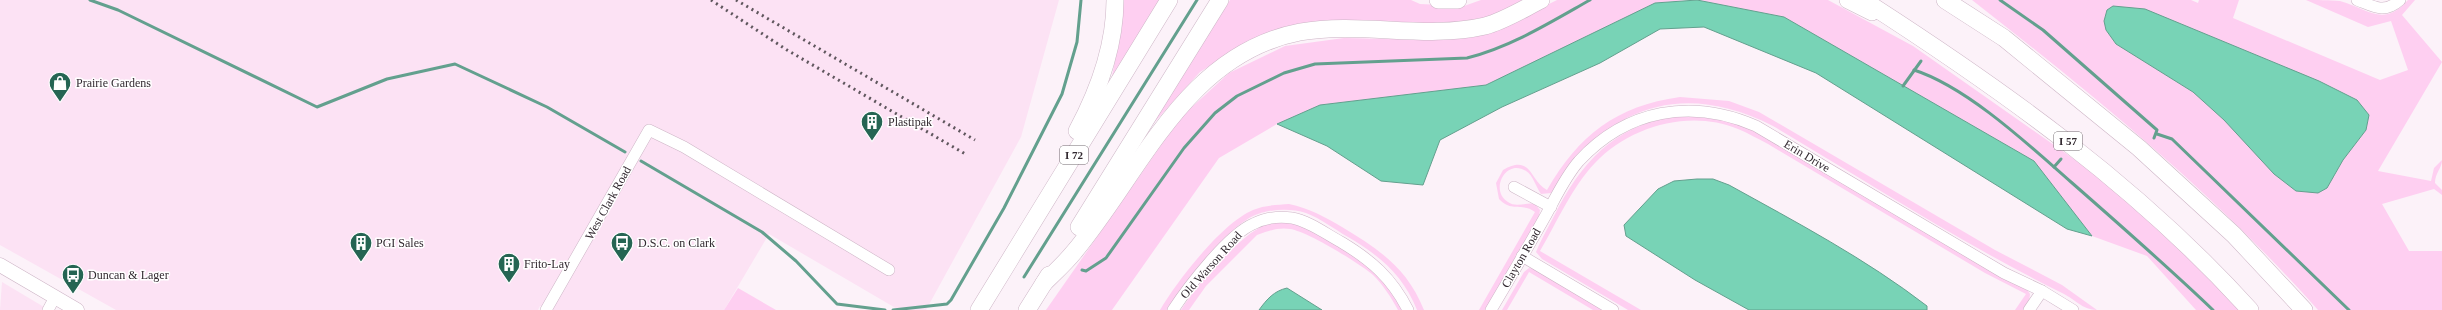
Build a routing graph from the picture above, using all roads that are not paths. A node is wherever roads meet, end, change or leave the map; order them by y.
1 (1115, 0) edge
2 (1169, 0) edge
3 (1220, 0) edge
4 (1438, 0) edge
5 (1458, 0) edge
6 (1541, 0) edge
7 (1848, 0) edge
8 (1863, 0) edge
9 (1945, 0) edge
10 (1955, 0) edge
11 (2357, 0) edge
12 (2400, 0) edge
13 (1918, 35) junction
14 (2004, 38) junction
15 (1514, 187) dead end
16 (1550, 207) junction
17 (1522, 256) junction
18 (0, 265) edge
19 (889, 270) dead end
20 (1044, 283) junction
21 (2042, 291) junction
22 (55, 297) junction
23 (48, 310) edge
24 (77, 310) edge
25 (546, 310) edge
26 (979, 310) edge
27 (1027, 310) edge
28 (1173, 310) edge
29 (1408, 310) edge
30 (1491, 310) edge
31 (1613, 310) edge
32 (2029, 310) edge
33 (2073, 310) edge
34 (2250, 310) edge
35 (2304, 310) edge

1 - 26 highway
2 - 26 highway, I 72
3 - 20 highway
4 - 5 highway
6 - 20 highway
7 - 13 highway
8 - 13 highway, I 57
9 - 14 highway
10 - 14 highway
11 - 12 street
13 - 34 highway, I 57
14 - 35 highway
15 - 16 street
16 - 17 street, Clayton Road
16 - 21 street, Erin Drive
17 - 30 street, Clayton Road
17 - 31 street
18 - 22 main road
19 - 25 street, West Clark Road
20 - 27 highway
21 - 32 street
21 - 33 street, Erin Drive
22 - 23 street
22 - 24 main road
28 - 29 street, Old Warson Road

